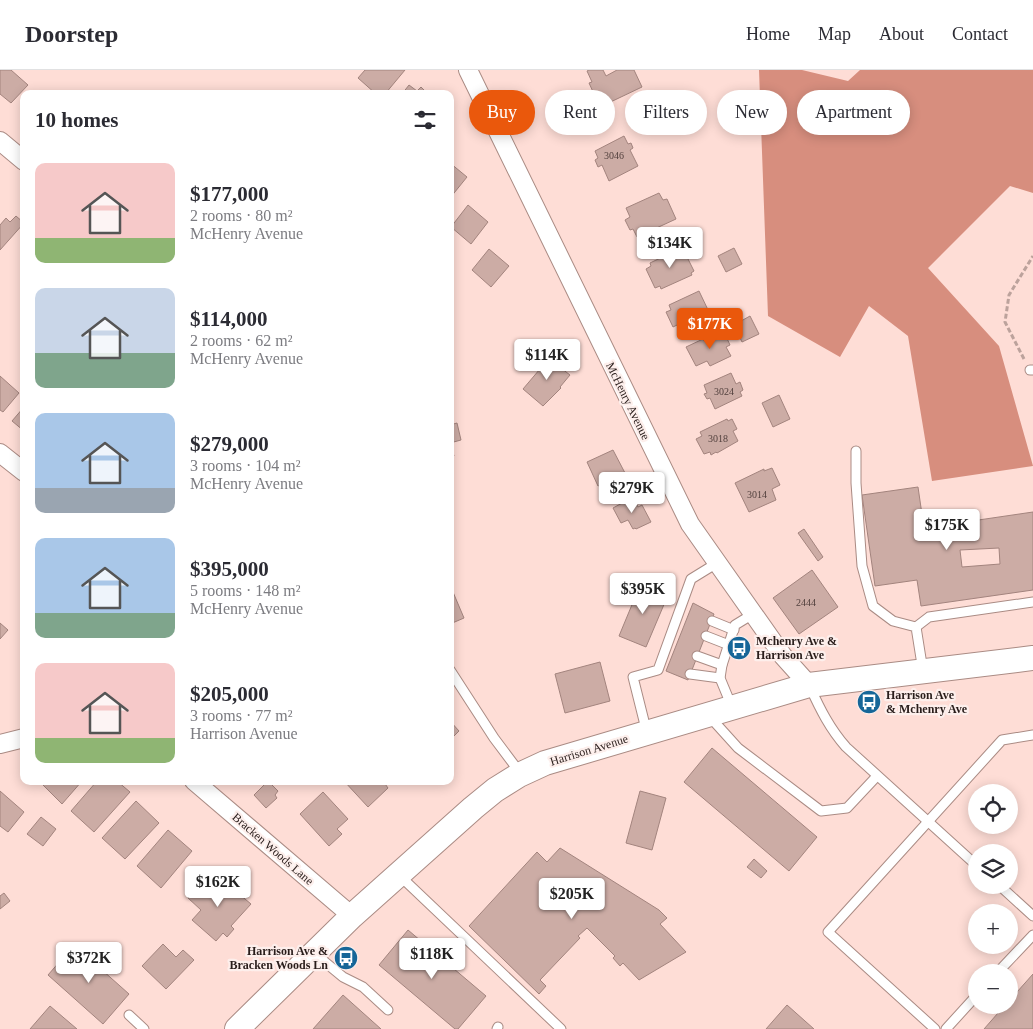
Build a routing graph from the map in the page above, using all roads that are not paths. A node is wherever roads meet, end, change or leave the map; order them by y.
1 (468, 70) edge
2 (0, 140) edge
3 (20, 158) edge
4 (856, 451) dead end
5 (0, 453) edge
6 (20, 469) edge
7 (717, 563) junction
8 (1033, 602) edge
9 (752, 614) junction
10 (712, 622) dead end
11 (916, 627) junction
12 (734, 630) junction
13 (706, 636) dead end
14 (729, 645) junction
15 (697, 656) dead end
16 (1033, 658) edge
17 (722, 665) junction
18 (923, 671) junction
19 (690, 674) dead end
20 (454, 676) edge
21 (720, 678) junction
22 (809, 685) junction
23 (732, 708) junction
24 (708, 714) junction
25 (647, 733) junction
26 (1033, 735) edge
27 (20, 739) edge
28 (0, 744) edge
29 (521, 774) junction
30 (878, 776) junction
31 (200, 785) edge
32 (927, 821) junction
33 (968, 858) edge
34 (398, 874) junction
35 (1009, 894) edge
36 (352, 916) junction
37 (1033, 916) edge
38 (1033, 935) edge
39 (314, 953) junction
40 (1006, 964) edge
41 (968, 1005) edge
42 (388, 1010) dead end
43 (129, 1016) dead end
44 (243, 1027) edge
45 (144, 1029) edge
46 (561, 1029) edge
47 (935, 1029) edge
48 (946, 1029) edge

1 - 7 street, McHenry Avenue
2 - 3 street
4 - 11 lane
5 - 6 street
7 - 9 street, McHenry Avenue
7 - 25 lane
8 - 11 lane
9 - 12 lane
9 - 22 street, McHenry Avenue
10 - 12 lane
11 - 18 lane
12 - 14 lane
13 - 14 lane
14 - 17 lane
15 - 17 lane
16 - 18 main road, Harrison Avenue
17 - 21 lane
18 - 22 main road, Harrison Avenue
19 - 21 lane
20 - 29 lane
21 - 23 lane
22 - 23 main road, Harrison Avenue
22 - 30 lane
23 - 24 main road, Harrison Avenue
24 - 25 main road, Harrison Avenue
24 - 30 lane
25 - 29 main road, Harrison Avenue
26 - 32 lane
27 - 28 street
29 - 34 main road, Harrison Avenue
30 - 32 lane
31 - 36 street, Bracken Woods Lane
32 - 33 lane
32 - 47 lane
34 - 36 main road, Harrison Avenue
34 - 46 lane
35 - 37 lane
36 - 39 main road, Harrison Avenue
38 - 40 lane
39 - 42 lane
39 - 44 main road, Harrison Avenue
41 - 48 lane
43 - 45 lane

